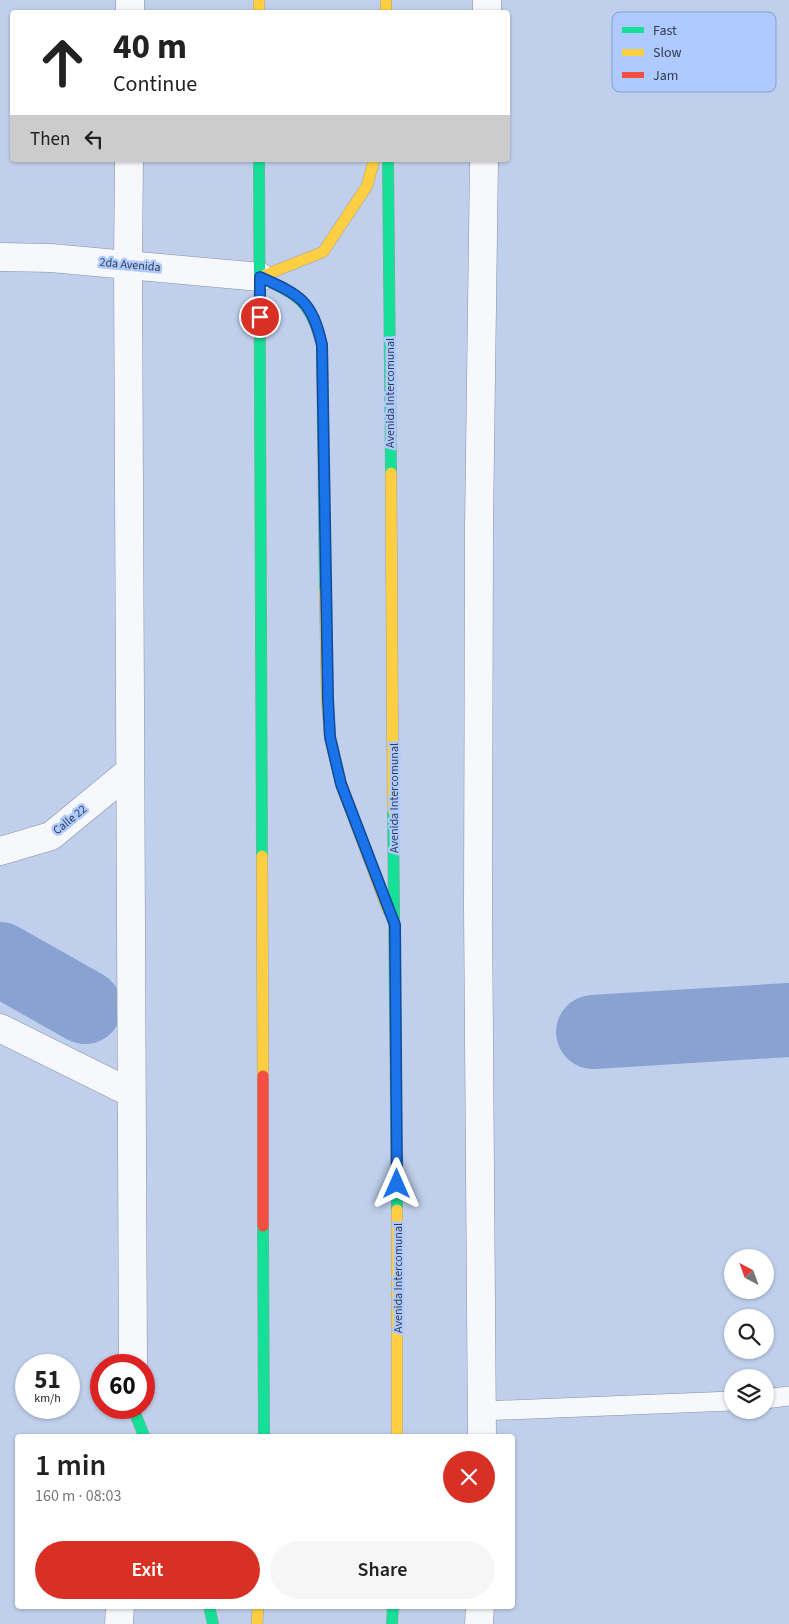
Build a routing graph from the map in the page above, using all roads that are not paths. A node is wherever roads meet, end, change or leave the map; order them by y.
1 (129, 162) edge
2 (259, 162) edge
3 (373, 162) edge
4 (388, 162) edge
5 (484, 162) edge
6 (0, 258) edge
7 (128, 264) junction
8 (260, 277) junction
9 (130, 771) junction
10 (0, 851) edge
11 (395, 925) junction
12 (0, 1028) edge
13 (131, 1093) junction
14 (133, 1354) edge
15 (789, 1396) edge
16 (774, 1397) edge
17 (724, 1402) edge
18 (132, 1419) edge
19 (137, 1419) edge
20 (482, 1423) edge
21 (131, 1434) edge
22 (143, 1434) edge
23 (264, 1434) edge
24 (397, 1434) edge
25 (120, 1609) edge
26 (209, 1609) edge
27 (258, 1609) edge
28 (393, 1609) edge
29 (480, 1609) edge
30 (119, 1624) edge
31 (213, 1624) edge
32 (257, 1624) edge
33 (392, 1624) edge
34 (478, 1624) edge

1 - 7 street
2 - 8 main road
3 - 8 main road
4 - 11 main road, Avenida Intercomunal
5 - 20 street
6 - 7 street, 2da Avenida
7 - 8 street, 2da Avenida
7 - 9 street
8 - 11 main road
8 - 23 main road
9 - 10 street, Calle 22
9 - 13 street
11 - 24 main road, Avenida Intercomunal
12 - 13 street
13 - 14 street
15 - 16 lane
17 - 20 lane
18 - 21 street
19 - 22 main road
25 - 30 street
26 - 31 main road
27 - 32 main road
28 - 33 main road
29 - 34 street

